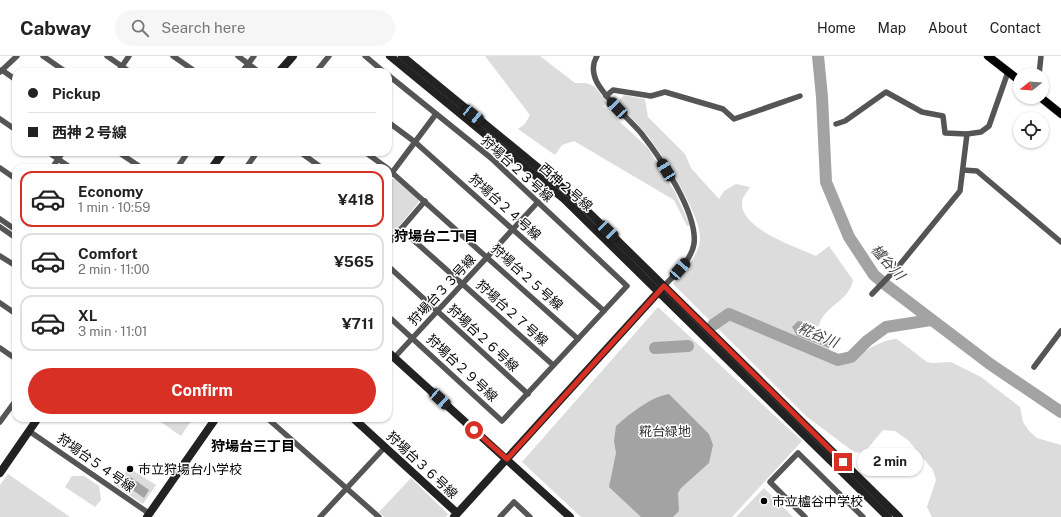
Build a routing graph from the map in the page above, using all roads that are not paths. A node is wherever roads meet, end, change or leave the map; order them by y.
1 (17, 56) edge
2 (43, 56) edge
3 (108, 56) edge
4 (129, 56) edge
5 (173, 56) edge
6 (238, 56) edge
7 (254, 56) edge
8 (292, 56) edge
9 (329, 56) edge
10 (365, 56) edge
11 (390, 56) edge
12 (402, 56) edge
13 (988, 56) edge
14 (1041, 56) edge
15 (594, 57) edge
16 (248, 63) junction
17 (122, 66) junction
18 (60, 68) edge
19 (125, 68) edge
20 (190, 68) edge
21 (245, 68) edge
22 (254, 68) edge
23 (282, 68) edge
24 (321, 68) edge
25 (379, 68) edge
26 (1040, 68) edge
27 (1, 71) edge
28 (1008, 72) junction
29 (1013, 76) edge
30 (12, 78) edge
31 (392, 78) edge
32 (606, 96) junction
33 (800, 96) dead end
34 (1049, 104) edge
35 (436, 114) junction
36 (1061, 114) edge
37 (0, 119) edge
38 (836, 124) dead end
39 (392, 125) edge
40 (12, 127) edge
41 (967, 134) junction
42 (415, 142) junction
43 (54, 156) edge
44 (60, 156) edge
45 (124, 156) edge
46 (306, 156) edge
47 (371, 156) edge
48 (58, 159) junction
49 (55, 164) edge
50 (65, 164) edge
51 (136, 164) edge
52 (316, 164) edge
53 (382, 164) edge
54 (392, 166) edge
55 (0, 168) edge
56 (963, 170) junction
57 (392, 172) edge
58 (12, 176) edge
59 (425, 201) junction
60 (538, 202) junction
61 (0, 219) edge
62 (0, 226) edge
63 (12, 227) edge
64 (401, 229) junction
65 (514, 229) junction
66 (12, 235) edge
67 (392, 239) edge
68 (1061, 242) edge
69 (0, 256) edge
70 (488, 257) junction
71 (12, 264) edge
72 (392, 270) edge
73 (463, 284) junction
74 (662, 289) junction
75 (872, 294) dead end
76 (0, 303) edge
77 (604, 310) junction
78 (12, 311) edge
79 (438, 311) junction
80 (392, 320) edge
81 (1061, 331) edge
82 (412, 338) junction
83 (578, 338) junction
84 (0, 348) edge
85 (392, 354) edge
86 (12, 356) edge
87 (392, 356) edge
88 (553, 366) junction
89 (1034, 367) dead end
90 (528, 394) junction
91 (12, 406) edge
92 (0, 422) edge
93 (35, 422) edge
94 (213, 422) edge
95 (272, 422) edge
96 (358, 422) edge
97 (29, 431) junction
98 (385, 446) junction
99 (507, 459) junction
100 (1, 470) edge
101 (346, 488) junction
102 (149, 515) edge
103 (456, 515) edge
104 (320, 517) edge
105 (379, 517) edge
106 (500, 517) edge
107 (530, 517) edge
108 (570, 517) edge
109 (806, 517) edge
110 (863, 517) edge
111 (888, 517) edge
112 (899, 517) edge

1 - 27 street
2 - 18 street
3 - 17 street
4 - 17 street
5 - 20 street
6 - 16 street
7 - 16 street
8 - 23 street
9 - 24 street
10 - 25 street
11 - 74 street, 西神２号線
12 - 74 street, 西神２号線
13 - 28 main road
14 - 26 street
15 - 32 street
16 - 21 street
16 - 22 street
17 - 19 street
27 - 30 street
28 - 29 main road
28 - 41 street
31 - 35 street, 狩場台２３号線
32 - 33 street
32 - 74 street
34 - 36 main road
35 - 42 street
35 - 60 street, 狩場台２３号線
37 - 40 street
38 - 41 street
39 - 42 street, 狩場台２４号線
41 - 56 street
42 - 54 street
42 - 65 street, 狩場台２４号線
43 - 48 street
44 - 48 street
45 - 51 street
46 - 52 street
47 - 53 street, 狩場台２５号線
48 - 49 street
48 - 50 street
55 - 58 street
56 - 68 street
56 - 75 street
57 - 59 street, 狩場台２５号線
59 - 64 street
59 - 70 street, 狩場台２５号線
60 - 65 street, 狩場台３３号線
60 - 77 street, 狩場台２３号線
61 - 63 street
62 - 66 street
64 - 67 street
64 - 73 street, 狩場台２７号線
65 - 70 street, 狩場台３３号線
65 - 77 street, 狩場台２４号線
69 - 71 street
70 - 73 street, 狩場台３３号線
70 - 83 street, 狩場台２５号線
72 - 79 street, 狩場台２６号線
73 - 79 street, 狩場台３３号線
73 - 88 street, 狩場台２７号線
74 - 99 street
74 - 111 street, 西神２号線
74 - 112 street, 西神２号線
76 - 78 street
77 - 83 street
79 - 82 street, 狩場台３３号線
79 - 90 street, 狩場台２６号線
80 - 82 street, 狩場台２９号線
81 - 89 street
82 - 85 street, 狩場台３３号線
82 - 90 street, 狩場台２９号線
83 - 88 street
84 - 86 street
87 - 99 street
88 - 90 street
91 - 92 street
93 - 97 street
94 - 102 street
95 - 101 street
96 - 98 street, 狩場台３６号線
97 - 100 street
97 - 102 street, 狩場台５４号線
98 - 101 street
98 - 103 street, 狩場台３６号線
99 - 103 street
99 - 108 street
101 - 104 street
101 - 105 street
106 - 107 street
109 - 110 street

